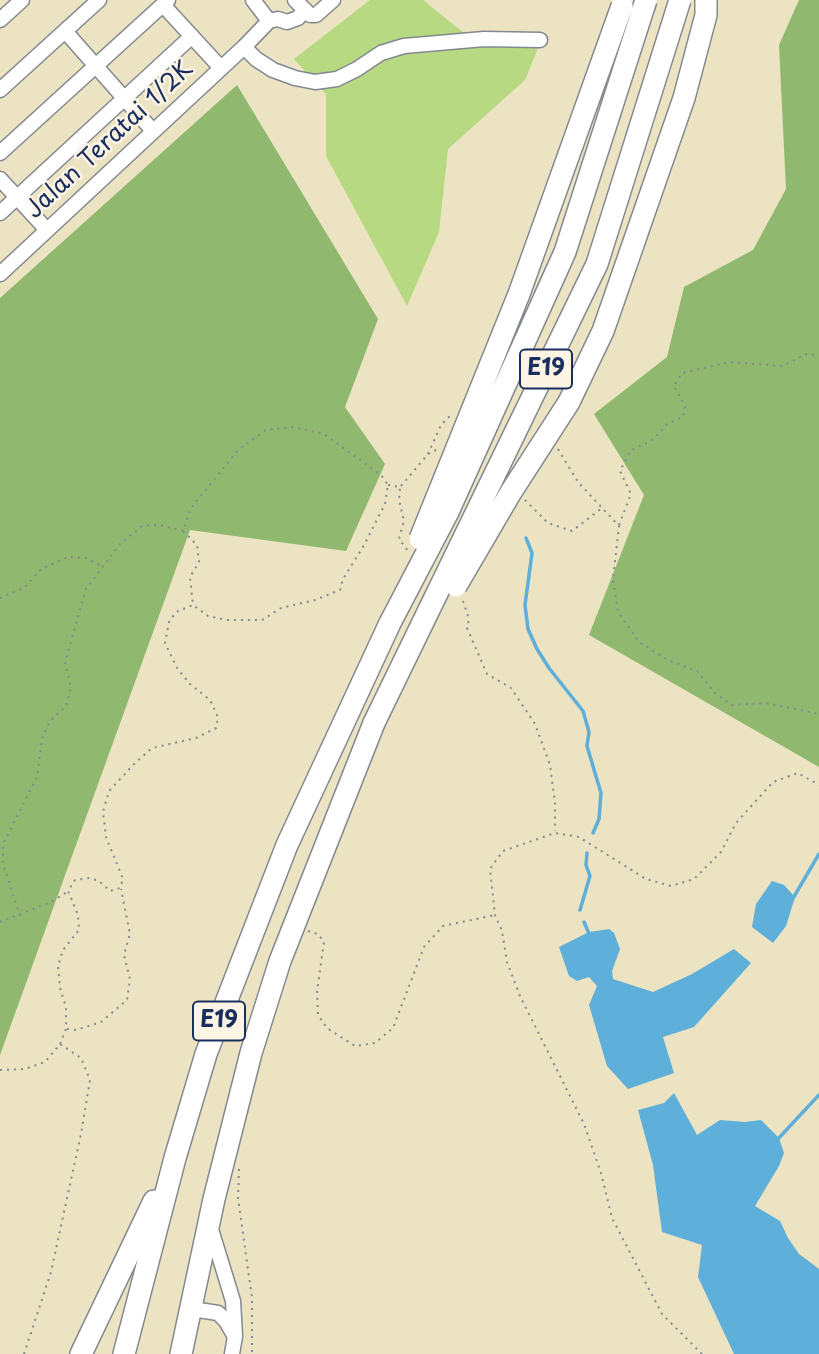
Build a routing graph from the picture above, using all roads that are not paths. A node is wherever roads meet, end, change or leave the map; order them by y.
1 (22, 0) edge
2 (99, 0) edge
3 (253, 0) edge
4 (333, 0) edge
5 (646, 0) edge
6 (680, 0) edge
7 (706, 0) edge
8 (165, 2) edge
9 (623, 3) edge
10 (298, 4) edge
11 (0, 20) edge
12 (273, 20) junction
13 (65, 31) junction
14 (192, 36) junction
15 (540, 40) dead end
16 (244, 47) junction
17 (96, 66) junction
18 (221, 68) junction
19 (0, 90) edge
20 (124, 98) junction
21 (153, 131) junction
22 (0, 153) edge
23 (0, 179) edge
24 (17, 198) junction
25 (0, 213) edge
26 (47, 230) junction
27 (0, 274) edge
28 (390, 623) junction
29 (374, 723) junction
30 (175, 1158) junction
31 (210, 1226) junction
32 (192, 1309) junction
33 (234, 1336) junction
34 (81, 1354) edge
35 (124, 1354) edge
36 (181, 1354) edge
37 (232, 1354) edge

1 - 11 street
2 - 13 street
3 - 12 street
4 - 10 street
5 - 28 highway, E19, bridge
6 - 29 highway, E19, bridge
7 - 29 highway, bridge
8 - 14 street
8 - 17 street
9 - 28 highway, bridge
10 - 12 street, Jalan Teratai 1/2K
12 - 16 street, Jalan Teratai 1/2K
13 - 17 street
13 - 19 street
14 - 18 street
14 - 20 street
15 - 16 street
16 - 18 street, Jalan Teratai 1/2K
17 - 20 street
17 - 22 street
18 - 21 street, Jalan Teratai 1/2K
20 - 21 street
20 - 24 street
21 - 26 street, Jalan Teratai 1/2K
23 - 24 street
24 - 25 street
24 - 26 street
26 - 27 street, Jalan Teratai 1/2K
28 - 30 highway, E19
29 - 31 highway, E19
30 - 34 highway
30 - 35 highway, E19
31 - 32 highway, E19
31 - 33 street
32 - 33 street
32 - 36 highway, E19
33 - 37 street

